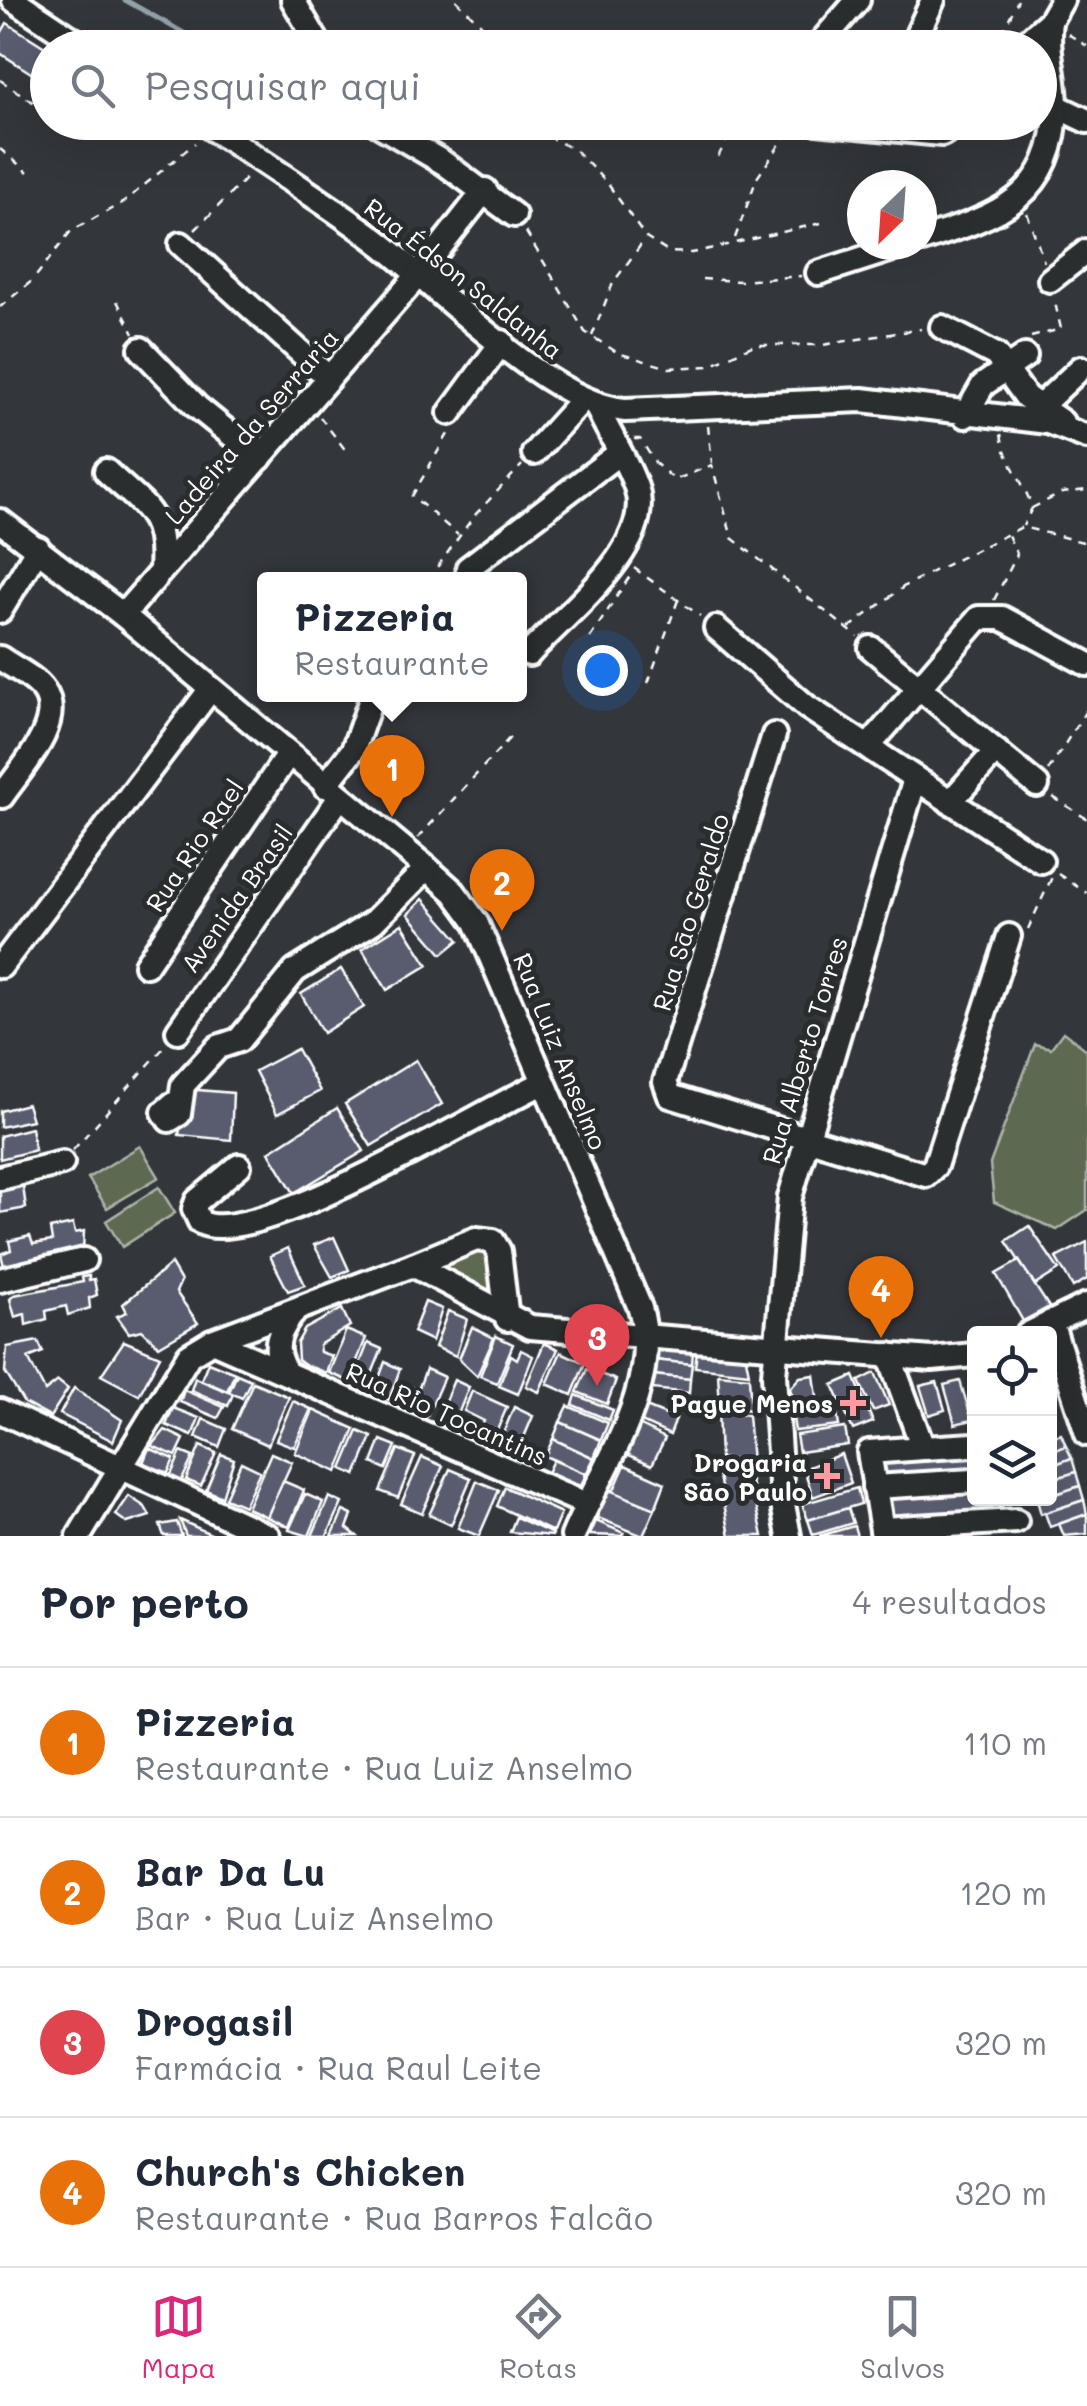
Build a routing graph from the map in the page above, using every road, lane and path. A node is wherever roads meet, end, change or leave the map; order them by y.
1 (14, 0) edge
2 (293, 0) edge
3 (456, 0) edge
4 (858, 0) edge
5 (933, 0) edge
6 (1018, 0) edge
7 (1062, 0) edge
8 (1050, 21) junction
9 (59, 30) edge
10 (311, 30) edge
11 (493, 30) edge
12 (832, 30) edge
13 (919, 30) edge
14 (1004, 30) edge
15 (1040, 30) edge
16 (1050, 30) edge
17 (0, 80) edge
18 (30, 100) edge
19 (1057, 107) edge
20 (1087, 122) edge
21 (193, 140) edge
22 (228, 140) edge
23 (403, 140) edge
24 (555, 140) edge
25 (727, 140) edge
26 (783, 140) edge
27 (1048, 140) edge
28 (0, 149) edge
29 (718, 157) dead end
30 (261, 163) junction
31 (28, 172) dead end
32 (485, 190) junction
33 (514, 215) joint
34 (820, 224) dead end
35 (937, 235) edge
36 (646, 238) junction
37 (734, 240) junction
38 (181, 244) joint
39 (1087, 251) edge
40 (858, 260) edge
41 (420, 273) junction
42 (818, 273) joint
43 (702, 278) dead end
44 (1050, 280) dead end
45 (117, 301) dead end
46 (0, 307) edge
47 (942, 327) joint
48 (1061, 329) dead end
49 (591, 338) junction
50 (502, 342) junction
51 (141, 349) joint
52 (1015, 361) junction
53 (1081, 368) dead end
54 (329, 378) junction
55 (308, 402) junction
56 (589, 402) junction
57 (706, 406) junction
58 (1032, 413) junction
59 (450, 414) joint
60 (965, 416) junction
61 (1000, 418) junction
62 (1079, 433) edge
63 (346, 452) dead end
64 (534, 453) joint
65 (618, 454) junction
66 (260, 458) junction
67 (656, 464) dead end
68 (712, 464) junction
69 (106, 471) dead end
70 (1087, 490) edge
71 (1032, 508) junction
72 (0, 521) edge
73 (1022, 527) junction
74 (1008, 534) junction
75 (458, 535) junction
76 (1087, 544) edge
77 (38, 548) junction
78 (468, 568) dead end
79 (161, 570) junction
80 (433, 572) edge
81 (678, 599) junction
82 (0, 611) edge
83 (124, 616) junction
84 (994, 616) junction
85 (716, 628) joint
86 (848, 630) junction
87 (590, 638) dead end
88 (871, 648) joint
89 (529, 654) dead end
90 (0, 658) edge
91 (1087, 664) edge
92 (648, 683) dead end
93 (921, 688) junction
94 (210, 690) junction
95 (370, 702) edge
96 (1087, 709) edge
97 (515, 732) dead end
98 (774, 736) dead end
99 (868, 747) junction
100 (996, 751) junction
101 (287, 756) junction
102 (915, 779) junction
103 (1037, 785) junction
104 (333, 792) junction
105 (2, 796) dead end
106 (950, 802) junction
107 (1087, 819) edge
108 (406, 850) junction
109 (1048, 866) junction
110 (427, 868) junction
111 (1087, 893) edge
112 (1009, 936) joint
113 (146, 965) dead end
114 (1, 966) edge
115 (178, 1031) joint
116 (543, 1083) junction
117 (173, 1104) dead end
118 (804, 1140) junction
119 (62, 1163) joint
120 (239, 1166) dead end
121 (0, 1178) edge
122 (84, 1260) dead end
123 (413, 1265) junction
124 (0, 1280) edge
125 (1087, 1305) edge
126 (296, 1310) junction
127 (507, 1318) junction
128 (1051, 1322) junction
129 (1043, 1326) edge
130 (647, 1335) junction
131 (212, 1340) junction
132 (778, 1344) junction
133 (888, 1355) junction
134 (967, 1356) edge
135 (286, 1372) junction
136 (0, 1394) edge
137 (8, 1415) edge
138 (1087, 1434) edge
139 (967, 1445) edge
140 (923, 1448) junction
141 (120, 1468) junction
142 (967, 1481) edge
143 (874, 1487) junction
144 (586, 1504) junction
145 (1016, 1518) edge
146 (883, 1532) edge
147 (79, 1536) edge
148 (268, 1536) edge
149 (573, 1536) edge
150 (789, 1536) edge

1 - 9 street
2 - 10 street
3 - 11 path
4 - 12 street
5 - 13 street
6 - 14 path
7 - 8 street
8 - 15 street
8 - 16 street
17 - 18 path
19 - 20 street
21 - 46 path
22 - 30 street, Rua Édson Saldanha
23 - 32 street
24 - 36 path
25 - 29 path
26 - 37 path
27 - 35 street
28 - 31 path
30 - 38 path
30 - 41 street, Rua Édson Saldanha
32 - 33 street
32 - 41 street, Ladeira da Serraria
33 - 49 path
34 - 37 path
36 - 37 path
36 - 49 path
38 - 54 street
39 - 44 street
40 - 42 street
41 - 50 street, Rua Édson Saldanha
41 - 54 street, Ladeira da Serraria
42 - 43 path
45 - 51 path
47 - 49 path
47 - 52 street
48 - 52 path
50 - 56 street, Rua Édson Saldanha
50 - 59 street
51 - 66 street
52 - 58 street
52 - 60 street
53 - 58 street
54 - 55 street, Ladeira da Serraria
55 - 63 path
55 - 66 street, Ladeira da Serraria
56 - 57 street
56 - 64 street
56 - 65 street
57 - 60 street
57 - 68 path
58 - 61 street
58 - 62 street
59 - 75 path
60 - 61 street
61 - 71 path
64 - 75 path
65 - 78 street
65 - 89 street
66 - 79 street, Ladeira da Serraria
67 - 68 path
68 - 86 path
69 - 79 street
70 - 71 path
71 - 73 path
72 - 77 street, Rua Luiz Anselmo
73 - 74 path
73 - 76 path
74 - 84 path
74 - 86 path
75 - 80 path
77 - 82 street
77 - 83 street, Rua Luiz Anselmo
79 - 83 street, Ladeira da Serraria
81 - 85 path
81 - 87 path
81 - 92 path
83 - 94 street, Rua Luiz Anselmo
84 - 91 street
84 - 93 street
85 - 99 street
86 - 88 path
88 - 93 street
90 - 105 street
93 - 99 street
93 - 100 street
94 - 101 street, Rua Luiz Anselmo
94 - 114 street
95 - 104 street, Avenida Brasil
96 - 103 path
97 - 108 path
98 - 118 street, Rua Sāo Geraldo
99 - 102 street
100 - 103 street
100 - 106 street
101 - 104 street, Rua Luiz Anselmo
101 - 113 street, Rua Rio Rael
102 - 106 street
102 - 118 street, Rua Alberto Torres
103 - 107 path
104 - 108 street, Rua Luiz Anselmo
104 - 115 street, Avenida Brasil
106 - 109 street
108 - 110 street, Rua Luiz Anselmo
109 - 111 path
109 - 112 path
110 - 116 street, Rua Luiz Anselmo
110 - 117 street
112 - 118 street
115 - 119 path
116 - 120 street
116 - 130 street, Rua Luiz Anselmo
118 - 132 street, Rua Alberto Torres
119 - 121 street
122 - 124 street
123 - 126 street
123 - 127 street
123 - 127 street
125 - 128 street
126 - 131 street
126 - 135 street
127 - 130 street
128 - 129 street
128 - 138 street
130 - 132 street
130 - 144 street
131 - 135 street, Rua Rio Tocantins
131 - 141 street
132 - 133 street
132 - 150 street, Rua Alberto Torres
133 - 134 street
133 - 140 street
135 - 144 street, Rua Rio Tocantins
136 - 137 street
137 - 141 street
139 - 140 street
140 - 143 street
141 - 147 street
141 - 148 street
142 - 143 street
143 - 146 street
144 - 149 street
145 - 146 street

